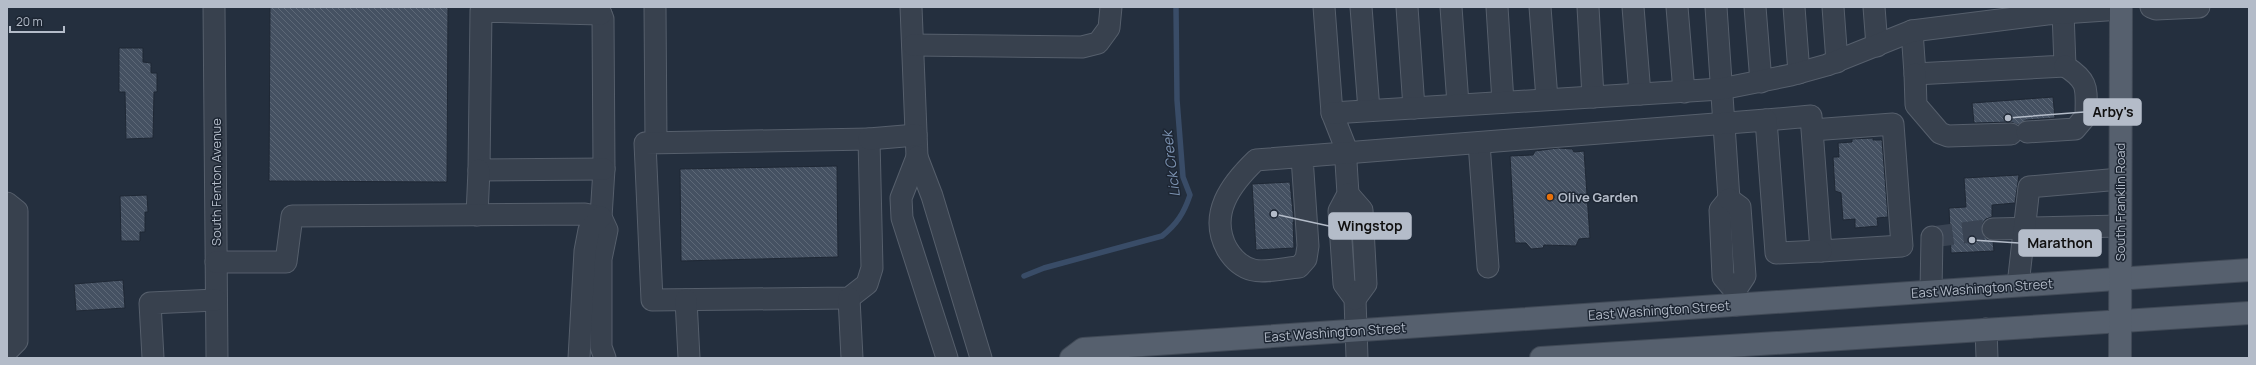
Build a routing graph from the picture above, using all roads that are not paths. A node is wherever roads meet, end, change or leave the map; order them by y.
1 (214, 7) edge
2 (655, 7) edge
3 (911, 7) edge
4 (1111, 7) edge
5 (1324, 7) edge
6 (1361, 7) edge
7 (1407, 7) edge
8 (1451, 7) edge
9 (1497, 7) edge
10 (1540, 7) edge
11 (1588, 7) edge
12 (1633, 7) edge
13 (1677, 7) edge
14 (1716, 7) edge
15 (1755, 7) edge
16 (1794, 7) edge
17 (1833, 7) edge
18 (1874, 7) edge
19 (2151, 7) edge
20 (2199, 7) edge
21 (2121, 8) edge
22 (600, 10) edge
23 (2052, 11) edge
24 (1912, 31) junction
25 (913, 45) junction
26 (1877, 46) junction
27 (1837, 62) junction
28 (2065, 66) junction
29 (1799, 73) junction
30 (1915, 74) junction
31 (1761, 82) junction
32 (1721, 90) junction
33 (1684, 92) junction
34 (1640, 94) junction
35 (1593, 97) junction
36 (1548, 99) junction
37 (1502, 102) junction
38 (1458, 104) junction
39 (1414, 108) junction
40 (1369, 110) junction
41 (1332, 113) junction
42 (1766, 120) junction
43 (1724, 122) junction
44 (1812, 130) junction
45 (916, 135) junction
46 (869, 139) junction
47 (656, 142) junction
48 (1479, 143) junction
49 (1346, 154) junction
50 (917, 157) junction
51 (1302, 157) junction
52 (604, 169) junction
53 (479, 170) junction
54 (2120, 179) junction
55 (7, 204) edge
56 (477, 215) junction
57 (601, 217) junction
58 (2120, 226) junction
59 (1993, 229) tunnel mouth
60 (2026, 229) junction
61 (1932, 237) dead end
62 (1821, 250) junction
63 (216, 262) junction
64 (1488, 267) dead end
65 (2249, 270) edge
66 (2120, 279) junction
67 (2018, 286) junction
68 (1931, 291) junction
69 (849, 298) junction
70 (1736, 298) junction
71 (216, 300) junction
72 (686, 300) junction
73 (2120, 311) junction
74 (2249, 313) edge
75 (1986, 329) junction
76 (1357, 331) junction
77 (7, 351) edge
78 (1740, 352) edge
79 (1607, 356) edge
80 (153, 358) edge
81 (217, 358) edge
82 (579, 358) edge
83 (605, 358) edge
84 (688, 358) edge
85 (852, 358) edge
86 (947, 358) edge
87 (981, 358) edge
88 (1071, 358) edge
89 (1358, 358) edge
90 (1541, 358) edge
91 (1987, 358) edge
92 (2120, 358) edge

1 - 63 street, South Fenton Avenue
2 - 47 street
3 - 25 street
4 - 25 street
5 - 41 street
6 - 40 street
7 - 39 street
8 - 38 street
9 - 37 street
10 - 36 street
11 - 35 street
12 - 34 street
13 - 33 street
14 - 32 street
15 - 31 street
16 - 29 street
17 - 27 street
18 - 26 street
19 - 20 street
21 - 23 street
21 - 54 main road, South Franklin Road
22 - 52 street
22 - 53 street
23 - 24 street
23 - 28 street
24 - 26 street
24 - 30 street
25 - 45 street
26 - 27 street
27 - 29 street
28 - 30 street
28 - 30 street
29 - 31 street
31 - 32 street
32 - 33 street
32 - 43 street
33 - 34 street
34 - 35 street
35 - 36 street
36 - 37 street
37 - 38 street
38 - 39 street
39 - 40 street
40 - 41 street
41 - 49 street
42 - 43 street
42 - 44 street
42 - 62 street
43 - 48 street
43 - 70 street
44 - 62 street
44 - 62 street
45 - 46 street
45 - 50 street
46 - 47 street
46 - 69 street
47 - 72 street
48 - 49 street
48 - 64 street
49 - 51 street
49 - 76 street
50 - 86 street
50 - 87 street
51 - 51 street
52 - 53 street
52 - 57 street
53 - 56 street
54 - 58 main road, South Franklin Road
54 - 60 street
55 - 77 street
56 - 57 street
56 - 63 street
57 - 82 street
57 - 83 street
58 - 60 street
58 - 66 main road, South Franklin Road
59 - 60 street
60 - 67 street
61 - 68 street
63 - 71 street, South Fenton Avenue
65 - 66 main road, East Washington Street
66 - 67 main road, East Washington Street
66 - 73 main road, South Franklin Road
67 - 68 main road, East Washington Street
68 - 70 main road, East Washington Street
69 - 72 street
69 - 85 street
70 - 76 main road, East Washington Street
71 - 80 street
71 - 81 street, South Fenton Avenue
72 - 84 street
73 - 74 main road
73 - 75 main road
73 - 92 main road, South Franklin Road
75 - 78 main road
75 - 91 street
76 - 88 main road, East Washington Street
76 - 89 street
78 - 79 main road
79 - 90 main road

